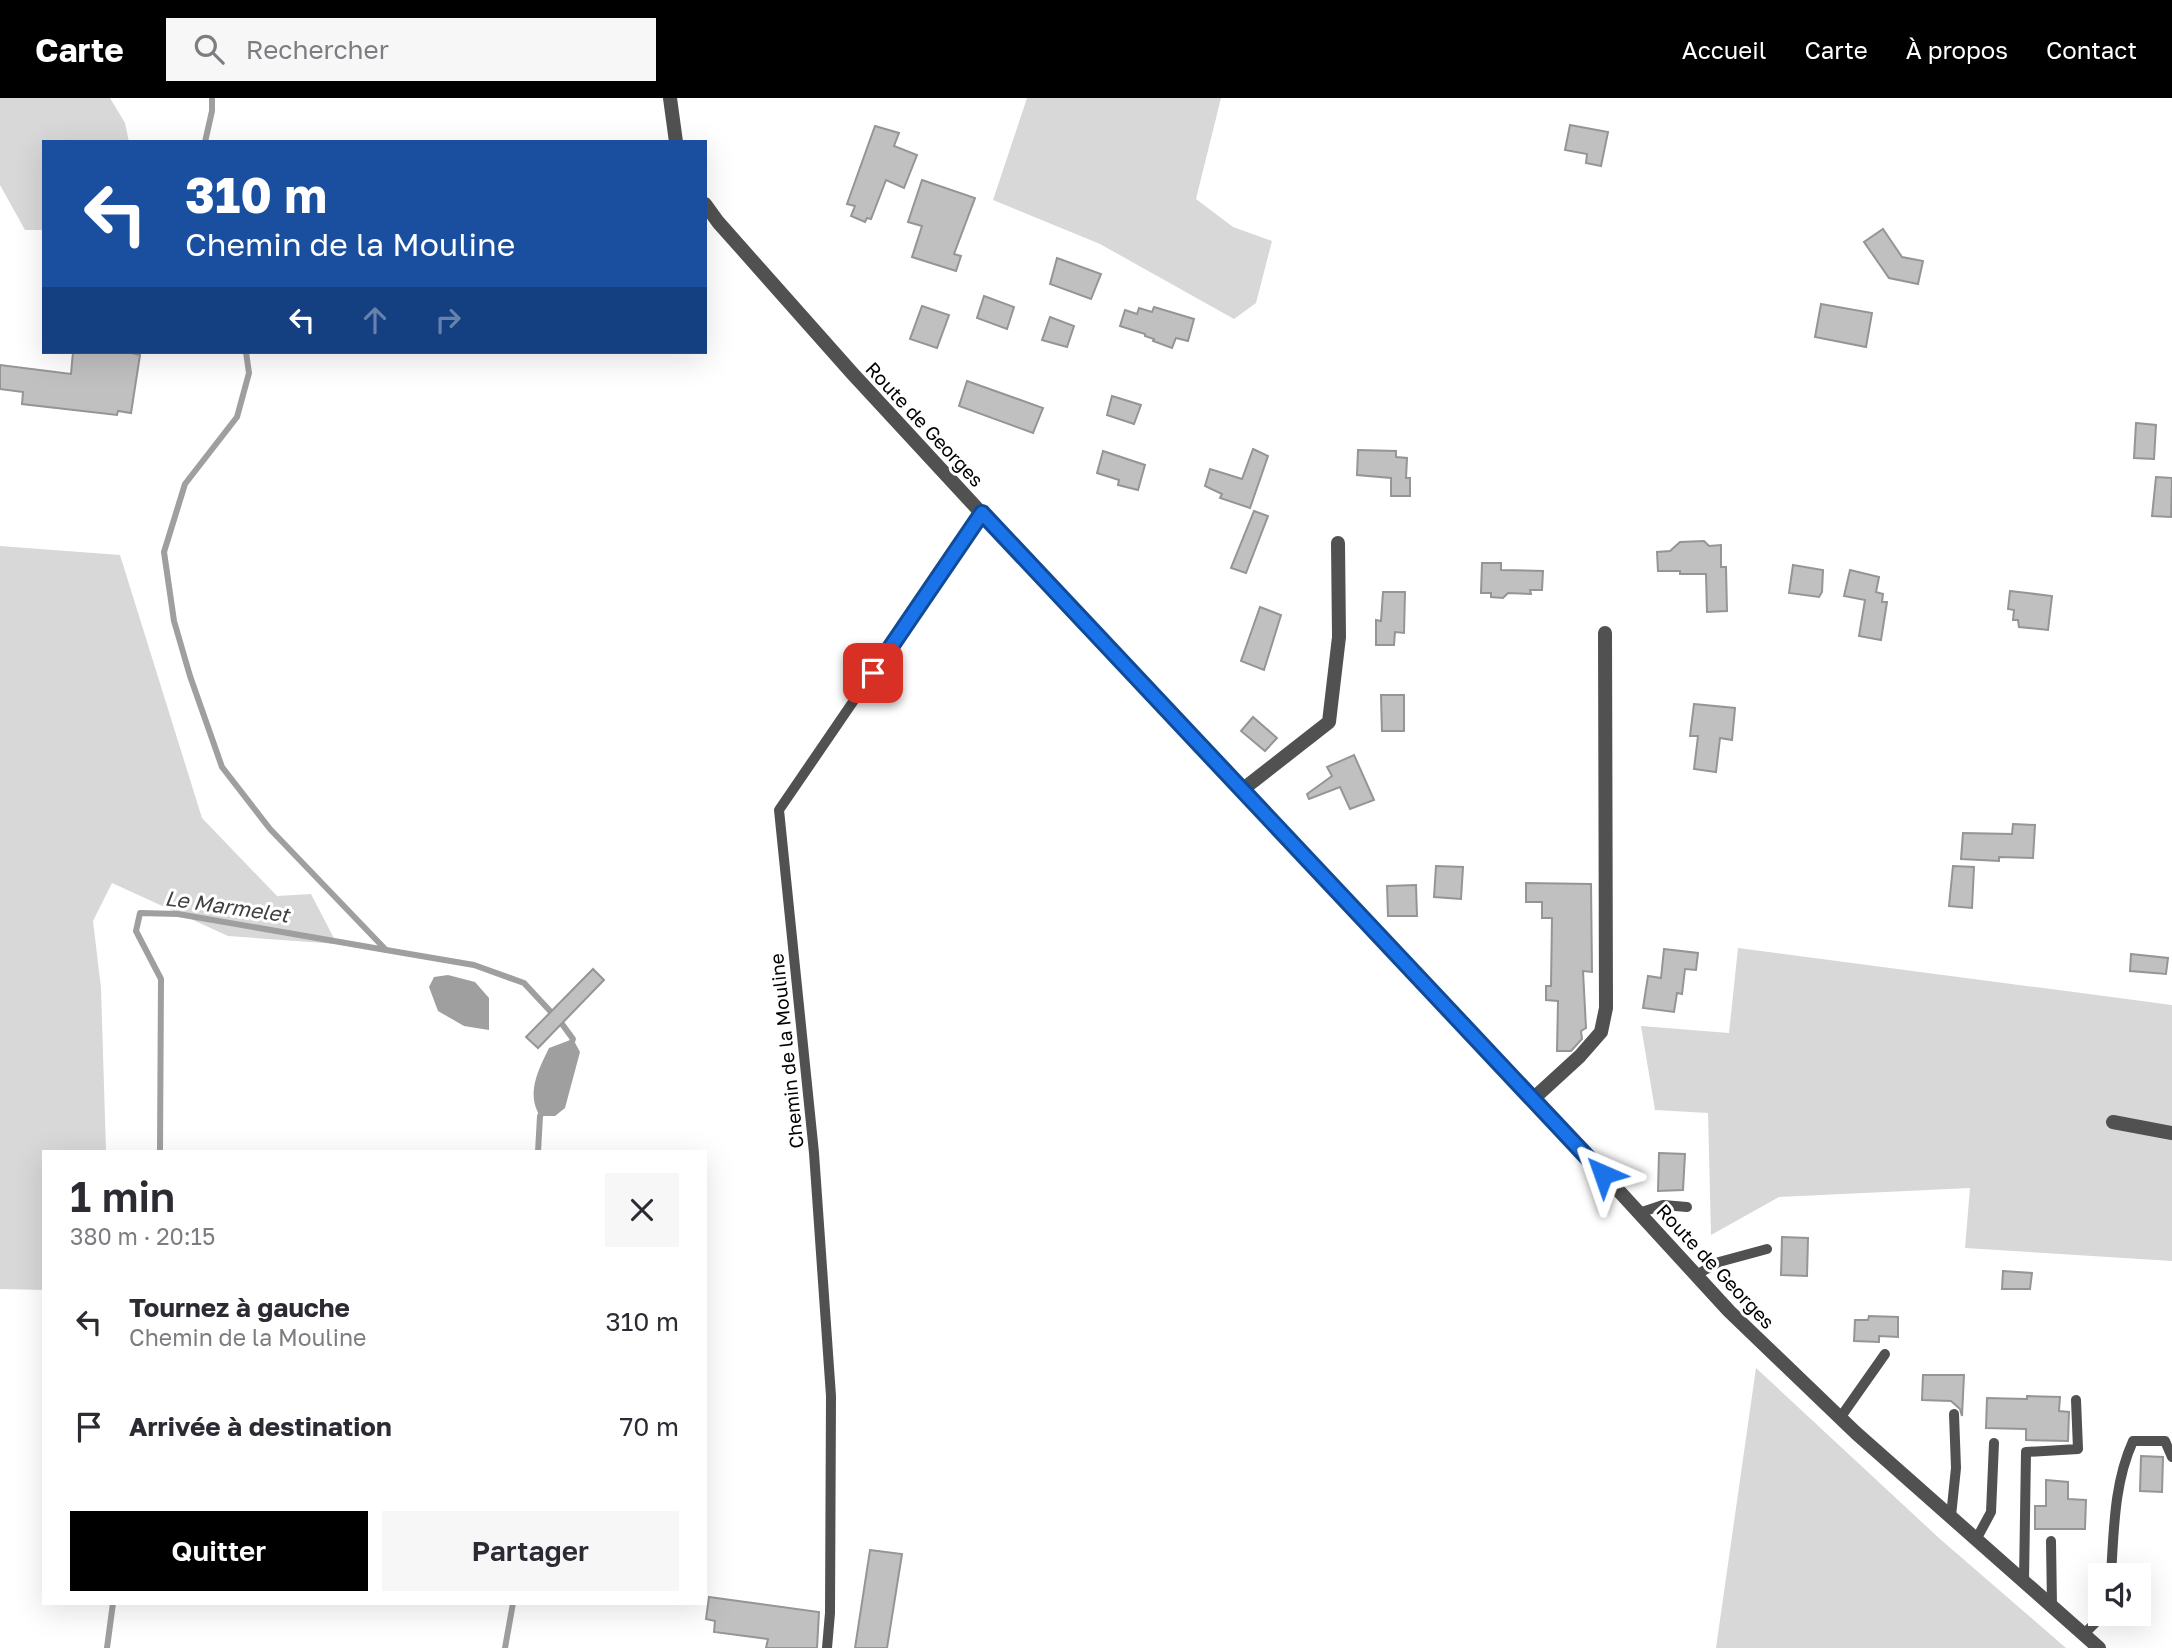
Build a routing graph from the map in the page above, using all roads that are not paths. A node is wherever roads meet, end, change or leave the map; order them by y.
1 (670, 98) edge
2 (676, 140) edge
3 (707, 207) edge
4 (982, 513) junction
5 (1338, 543) dead end
6 (1605, 633) dead end
7 (1242, 790) junction
8 (1533, 1099) junction
9 (2113, 1122) dead end
10 (2172, 1133) edge
11 (1687, 1207) dead end
12 (1639, 1213) junction
13 (1767, 1249) dead end
14 (1696, 1275) junction
15 (1885, 1354) dead end
16 (2076, 1400) dead end
17 (1954, 1414) dead end
18 (1840, 1418) junction
19 (1994, 1443) dead end
20 (2172, 1457) edge
21 (1951, 1516) junction
22 (1977, 1538) junction
23 (2051, 1541) dead end
24 (2112, 1563) edge
25 (2024, 1581) junction
26 (2052, 1606) junction
27 (2092, 1626) edge
28 (2084, 1634) junction
29 (827, 1648) edge
30 (2099, 1648) edge

1 - 2 street
3 - 4 street, Route de Georges
4 - 7 street, Route de Georges
4 - 29 lane, Chemin de la Mouline
5 - 7 street
6 - 8 street
7 - 8 street, Route de Georges
8 - 12 street, Route de Georges
9 - 10 street
11 - 12 lane
12 - 14 street, Route de Georges
13 - 14 lane
14 - 18 street, Route de Georges
15 - 18 lane
16 - 25 lane
17 - 21 lane
18 - 21 street, Route de Georges
19 - 22 lane
20 - 24 lane
21 - 22 street, Route de Georges
22 - 25 street, Route de Georges
23 - 26 lane
25 - 26 street, Route de Georges
26 - 28 street, Route de Georges
27 - 28 lane
28 - 30 street, Route de Georges

